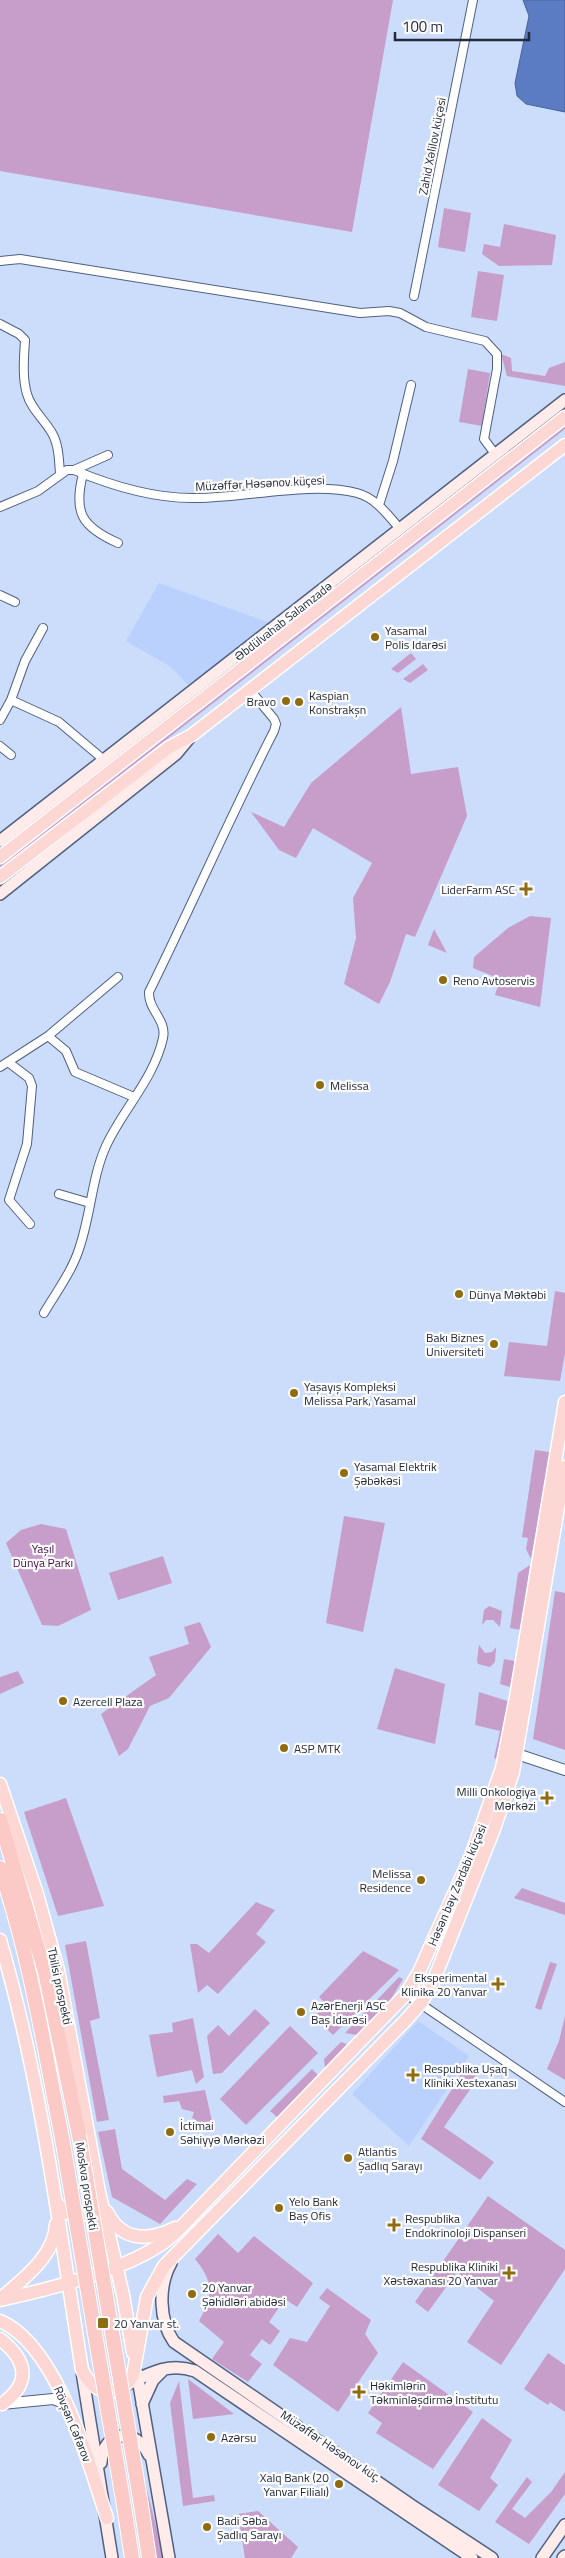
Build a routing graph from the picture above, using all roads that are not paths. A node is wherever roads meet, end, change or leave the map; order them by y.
1 (473, 0) edge
2 (0, 261) edge
3 (414, 296) dead end
4 (0, 324) edge
5 (411, 385) dead end
6 (565, 400) edge
7 (565, 417) edge
8 (565, 446) edge
9 (495, 454) junction
10 (108, 455) dead end
11 (74, 470) junction
12 (60, 474) junction
13 (83, 474) junction
14 (379, 505) junction
15 (0, 506) edge
16 (400, 529) junction
17 (118, 543) dead end
18 (0, 595) edge
19 (15, 602) dead end
20 (43, 628) dead end
21 (250, 690) junction
22 (11, 700) junction
23 (0, 720) edge
24 (192, 735) junction
25 (0, 746) edge
26 (11, 755) dead end
27 (104, 760) junction
28 (0, 842) edge
29 (0, 857) edge
30 (0, 878) edge
31 (0, 894) edge
32 (118, 977) dead end
33 (48, 1036) junction
34 (8, 1062) junction
35 (0, 1067) edge
36 (134, 1097) junction
37 (60, 1194) dead end
38 (90, 1203) junction
39 (30, 1224) dead end
40 (44, 1312) dead end
41 (565, 1402) edge
42 (565, 1467) edge
43 (517, 1754) junction
44 (565, 1770) edge
45 (0, 1784) edge
46 (0, 1820) edge
47 (0, 1868) edge
48 (0, 1940) edge
49 (406, 1994) junction
50 (421, 2003) junction
51 (396, 2006) junction
52 (409, 2017) junction
53 (565, 2102) edge
54 (99, 2192) junction
55 (56, 2202) junction
56 (186, 2222) junction
57 (181, 2246) junction
58 (116, 2266) junction
59 (90, 2275) junction
60 (68, 2282) junction
61 (123, 2295) junction
62 (0, 2300) edge
63 (72, 2308) junction
64 (0, 2321) edge
65 (0, 2330) edge
66 (0, 2339) edge
67 (37, 2355) junction
68 (135, 2364) junction
69 (170, 2367) junction
70 (82, 2370) junction
71 (132, 2382) junction
72 (1, 2404) edge
73 (67, 2404) junction
74 (142, 2404) junction
75 (156, 2476) junction
76 (101, 2480) junction
77 (107, 2518) junction
78 (565, 2525) edge
79 (112, 2558) edge
80 (132, 2558) edge
81 (150, 2558) edge
82 (170, 2558) edge
83 (472, 2558) edge
84 (492, 2558) edge
85 (542, 2558) edge

1 - 3 street, Zahid Xəlilov küçəsi
2 - 9 street
4 - 12 street
5 - 14 street
6 - 9 main road, Əbdülvahab Salamzadə
7 - 29 main road, Əbdülvahab Salamzadə
8 - 21 main road
9 - 16 main road, Əbdülvahab Salamzadə
10 - 11 street
11 - 12 street
11 - 13 street, Müzəffər Həsənov küçesi
12 - 15 street
13 - 14 street, Müzəffər Həsənov küçesi
13 - 17 street
14 - 16 street, Müzəffər Həsənov küçesi
16 - 27 main road, Əbdülvahab Salamzadə
18 - 19 street
20 - 22 street
21 - 24 main road
21 - 36 street
22 - 23 street
22 - 27 street
24 - 30 main road
24 - 31 main road
25 - 26 street
27 - 28 main road, Əbdülvahab Salamzadə
32 - 33 street
33 - 34 street
33 - 36 street
34 - 35 street
34 - 39 street
36 - 38 street
37 - 38 street
38 - 40 street
41 - 49 main road, Həsən bəy Zərdabi küçəsi
42 - 43 main road, Həsən bəy Zərdabi küçəsi
43 - 44 street
43 - 50 main road, Həsən bəy Zərdabi küçəsi
45 - 54 main road, Tbilisi prospekti
46 - 81 highway, Moskva prospekti, bridge
47 - 80 highway, Moskva prospekti, bridge
48 - 55 main road
49 - 50 street
49 - 51 main road, Həsən bəy Zərdabi küçəsi
50 - 52 main road, Həsən bəy Zərdabi küçəsi
50 - 53 street
51 - 52 main road
51 - 56 main road, Həsən bəy Zərdabi küçəsi
52 - 57 main road, Həsən bəy Zərdabi küçəsi
54 - 55 main road
54 - 56 main road
54 - 58 main road
55 - 60 main road
55 - 62 main road
56 - 58 main road, Həsən bəy Zərdabi küçəsi
57 - 68 main road, Həsən bəy Zərdabi küçəsi
57 - 84 main road, Müzəffər Həsənov küç.
58 - 59 main road, Həsən bəy Zərdabi küçəsi
58 - 61 main road
59 - 60 main road, Həsən bəy Zərdabi küçəsi
59 - 61 main road
59 - 63 main road
60 - 62 main road, Həsən bəy Zərdabi küçəsi
60 - 63 main road
61 - 68 main road
63 - 70 main road
64 - 67 main road, Rövşən Cəfərov
65 - 67 main road
66 - 72 main road
67 - 73 main road, Rövşən Cəfərov
68 - 71 main road, Həsən bəy Zərdabi küçəsi
69 - 71 main road
69 - 74 main road
69 - 83 main road, Müzəffər Həsənov küç.
70 - 71 main road
70 - 76 main road
71 - 74 main road
72 - 73 street
73 - 77 main road, Rövşən Cəfərov
74 - 75 main road
75 - 76 main road
75 - 82 main road
76 - 77 main road
77 - 79 main road
78 - 85 main road

